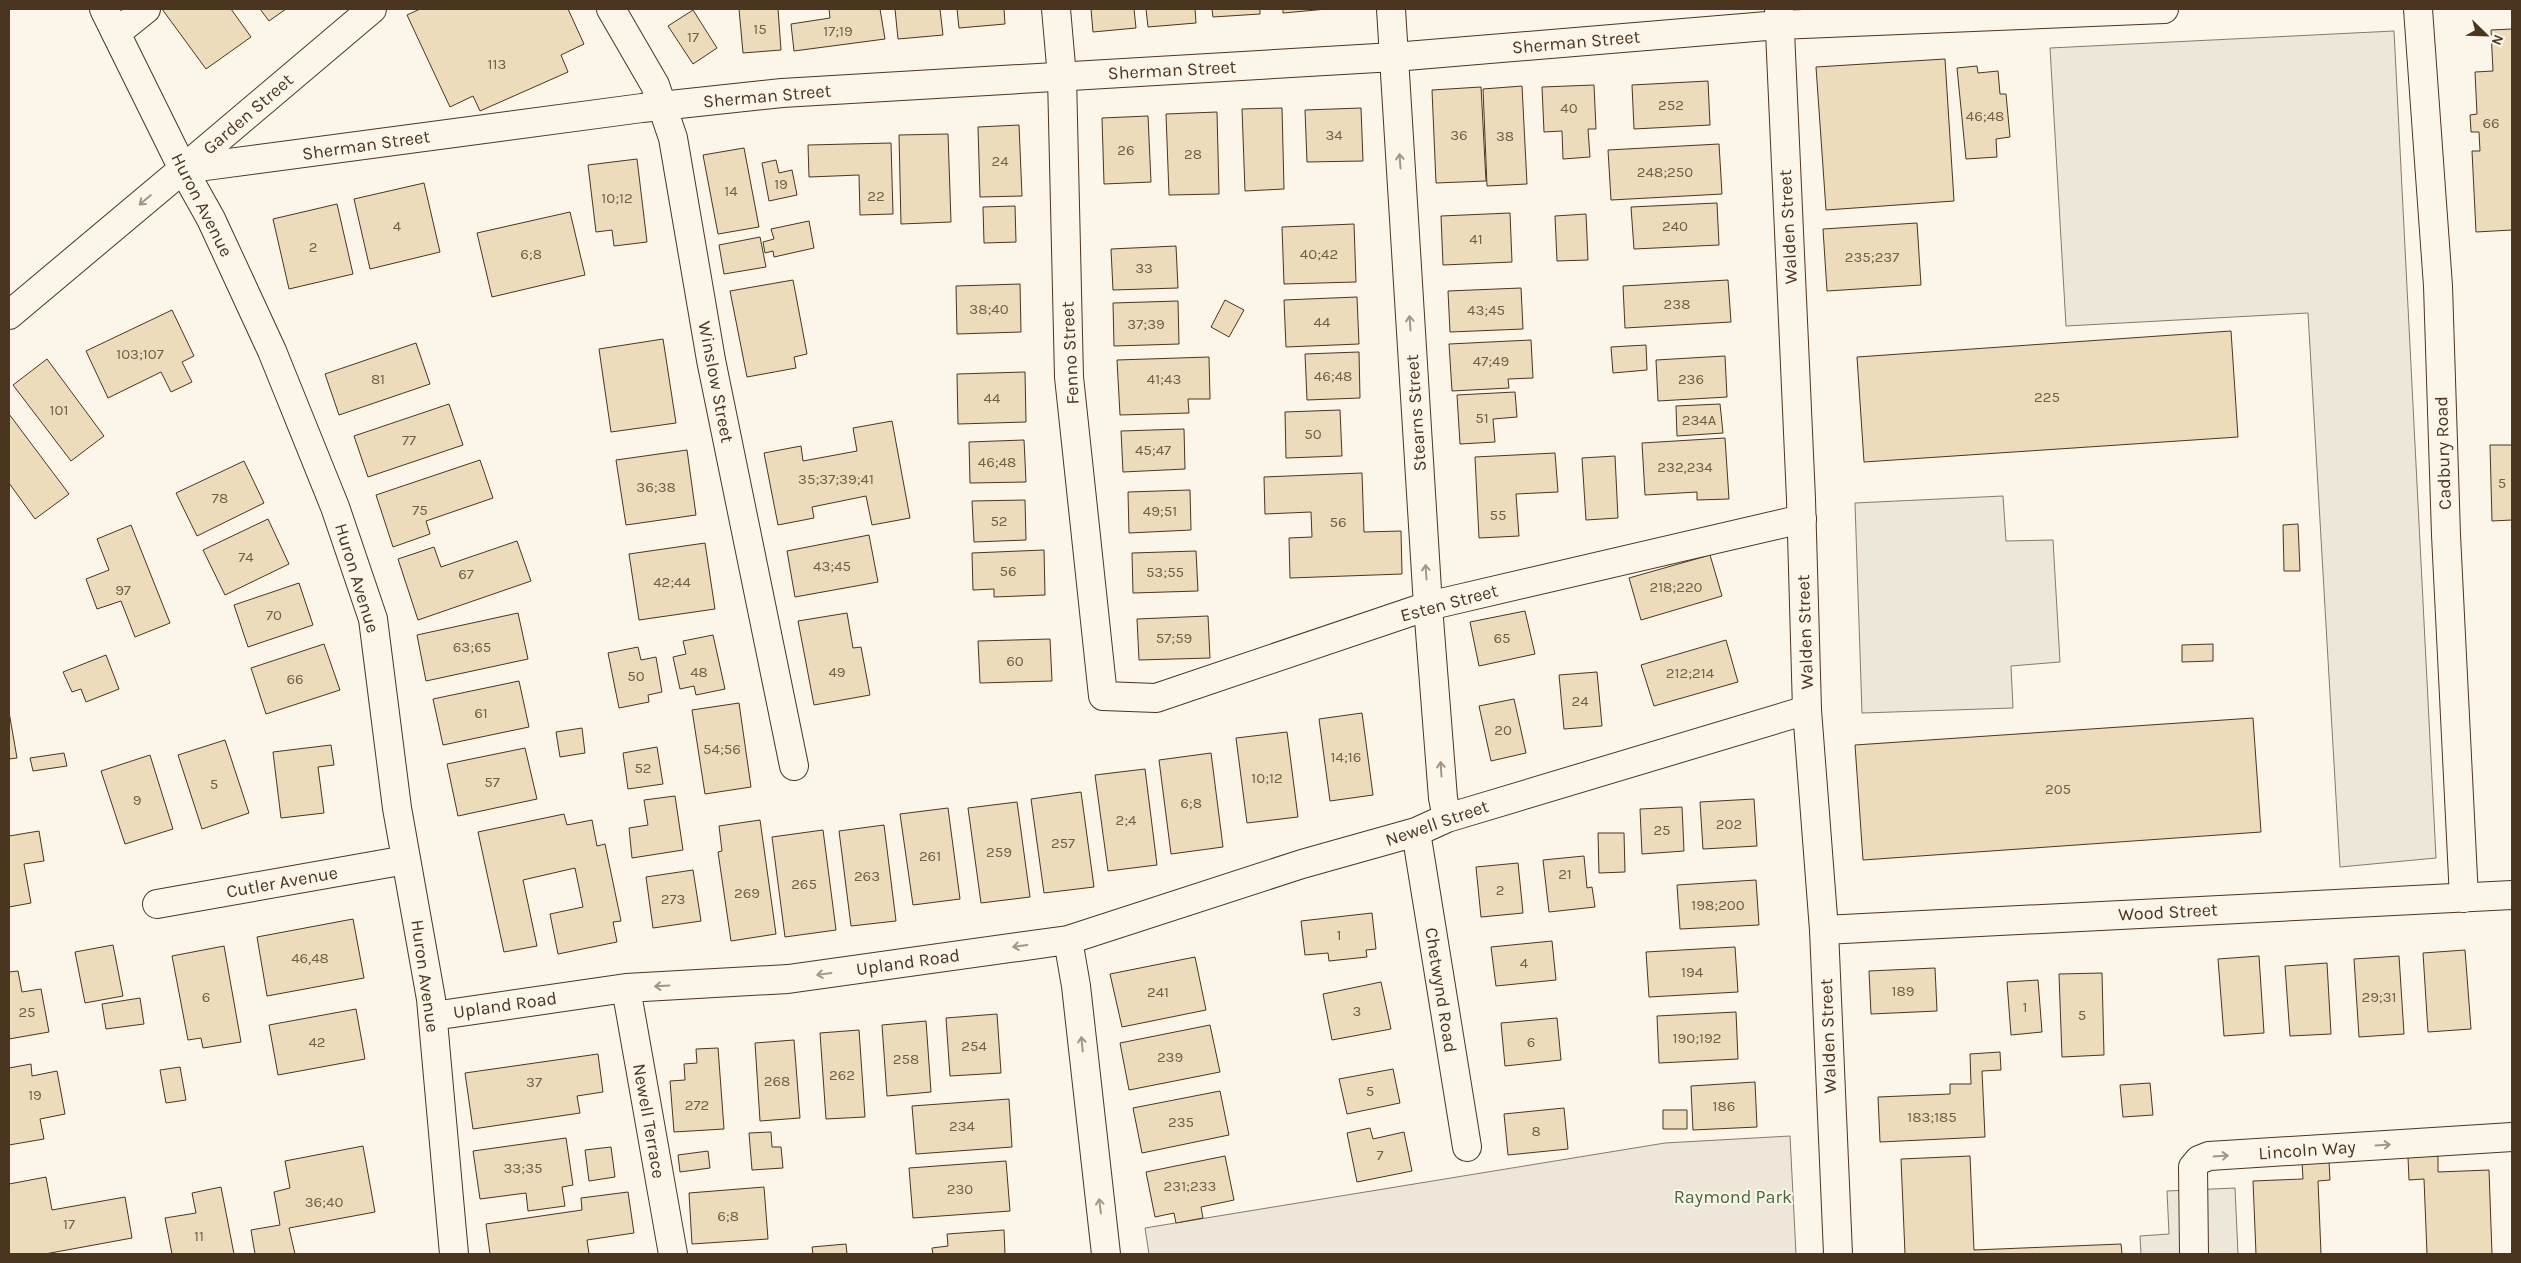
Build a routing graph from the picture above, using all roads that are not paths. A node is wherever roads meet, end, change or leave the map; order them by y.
1 (104, 9) edge
2 (146, 9) edge
3 (372, 9) edge
4 (610, 9) edge
5 (1056, 9) edge
6 (1391, 9) edge
7 (2164, 9) edge
8 (2418, 9) edge
9 (1779, 17) edge
10 (116, 33) junction
11 (1394, 57) junction
12 (1062, 77) junction
13 (662, 106) junction
14 (183, 169) junction
15 (9, 315) edge
16 (1802, 519) junction
17 (1428, 606) junction
18 (1103, 696) joint
19 (1807, 710) junction
20 (794, 766) dead end
21 (1447, 818) junction
22 (1416, 832) junction
23 (406, 860) junction
24 (2512, 895) edge
25 (2464, 898) junction
26 (157, 904) dead end
27 (1824, 930) junction
28 (1068, 940) junction
29 (626, 988) junction
30 (433, 1016) junction
31 (2512, 1137) edge
32 (1467, 1147) dead end
33 (454, 1254) edge
34 (672, 1254) edge
35 (1106, 1254) edge
36 (1838, 1254) edge
37 (2194, 1254) edge

1 - 10 street, Huron Avenue
2 - 10 street
3 - 14 street, Garden Street
4 - 13 street, Winslow Street
5 - 12 street, Fenno Street
6 - 11 street, Stearns Street
7 - 9 street, Sherman Street
8 - 25 street, Cadbury Road
9 - 11 street, Sherman Street
9 - 16 street, Walden Street
10 - 14 street, Huron Avenue
11 - 12 street, Sherman Street
17 -> 11 street, Stearns Street
12 - 13 street, Sherman Street
12 - 18 street, Fenno Street
13 - 14 street, Sherman Street
13 - 20 street, Winslow Street
14 -> 15 street, Garden Street
14 - 23 street, Huron Avenue
16 - 17 street, Esten Street
16 - 19 street, Walden Street
17 - 18 street, Esten Street
21 -> 17 street, Stearns Street
19 - 21 street, Newell Street
19 - 27 street, Walden Street
21 - 22 street, Newell Street
22 - 28 street, Newell Street
22 - 32 street, Chetwynd Road
23 - 26 street, Cutler Avenue
23 - 30 street, Huron Avenue
24 - 25 street, Wood Street
25 - 27 street, Wood Street
27 - 36 street, Walden Street
28 -> 29 street, Upland Road
35 -> 28 street
29 - 30 street, Upland Road
29 - 34 street, Newell Terrace
30 - 33 street, Huron Avenue
37 -> 31 street, Lincoln Way

